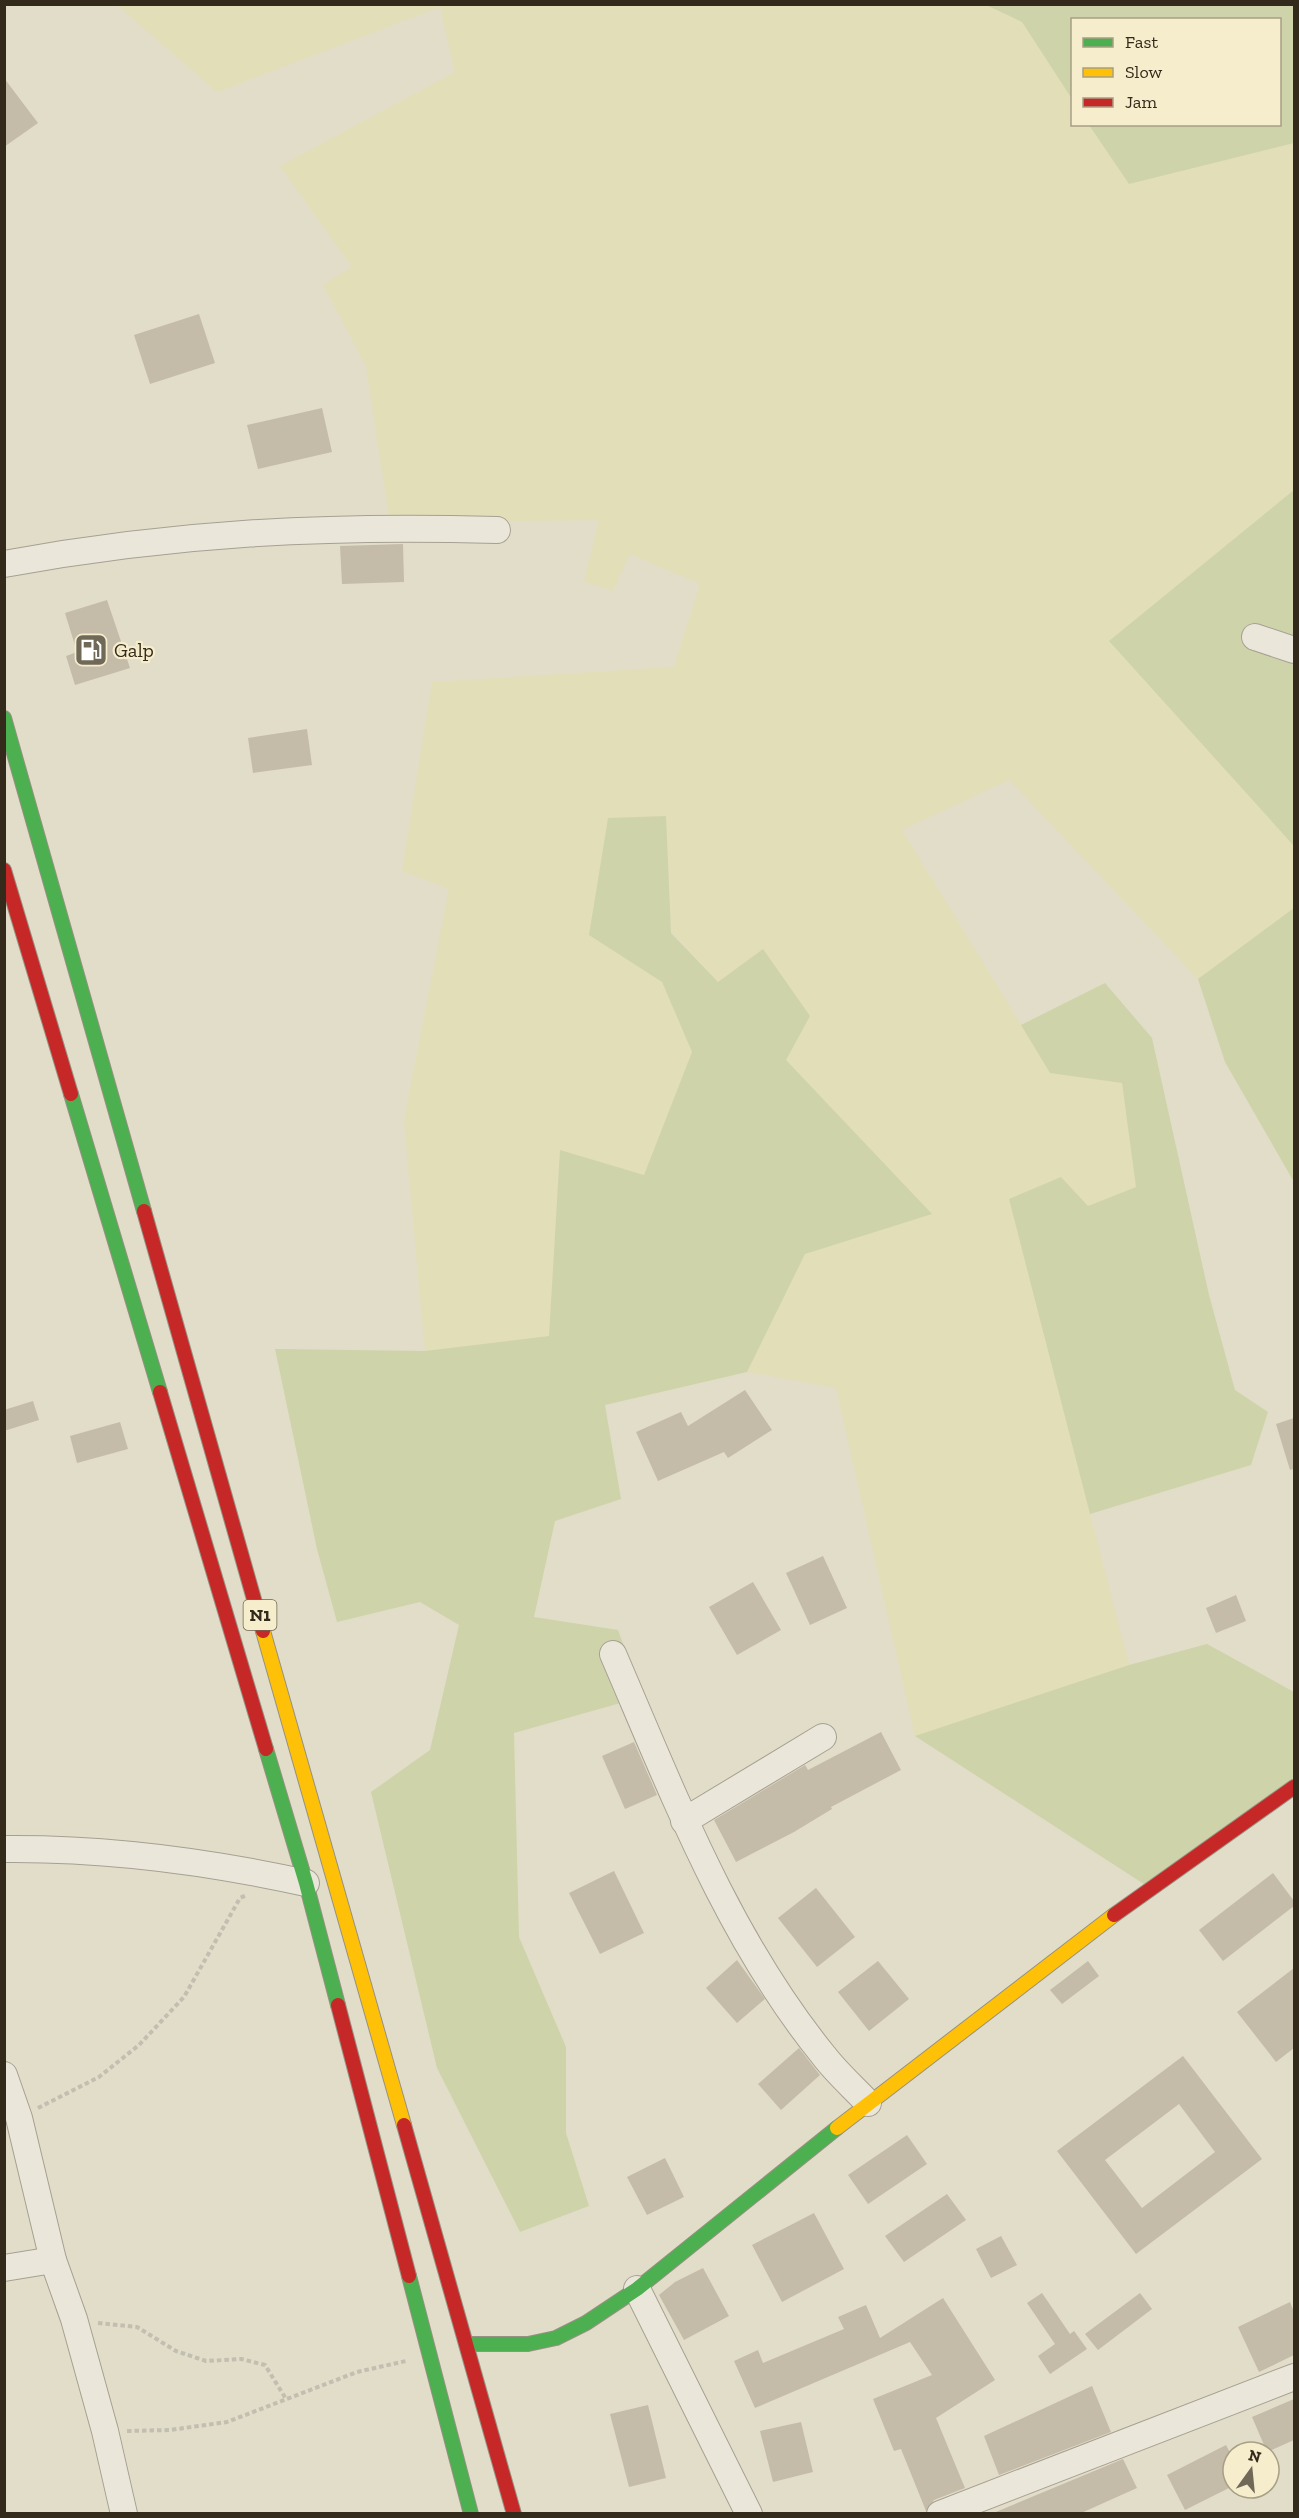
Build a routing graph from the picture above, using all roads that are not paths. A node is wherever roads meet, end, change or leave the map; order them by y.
1 (497, 530) dead end
2 (4, 564) edge
3 (1255, 637) dead end
4 (1294, 650) edge
5 (4, 718) edge
6 (4, 870) edge
7 (613, 1654) dead end
8 (822, 1737) dead end
9 (1294, 1787) edge
10 (684, 1821) junction
11 (4, 1849) edge
12 (306, 1883) junction
13 (4, 2074) edge
14 (868, 2103) junction
15 (53, 2260) junction
16 (4, 2268) edge
17 (637, 2289) junction
18 (468, 2344) junction
19 (1294, 2377) edge
20 (124, 2514) edge
21 (471, 2514) edge
22 (514, 2514) edge
23 (749, 2514) edge
24 (940, 2514) edge

1 - 2 street
3 - 4 street
5 - 18 main road, N1
6 - 12 main road, N1
7 - 10 street
8 - 10 street
9 - 14 main road
10 - 14 street
11 - 12 street
12 - 21 main road, N1
13 - 15 street
14 - 17 main road
15 - 16 street
15 - 20 street
17 - 18 main road
17 - 23 street
18 - 22 main road, N1
19 - 24 street

